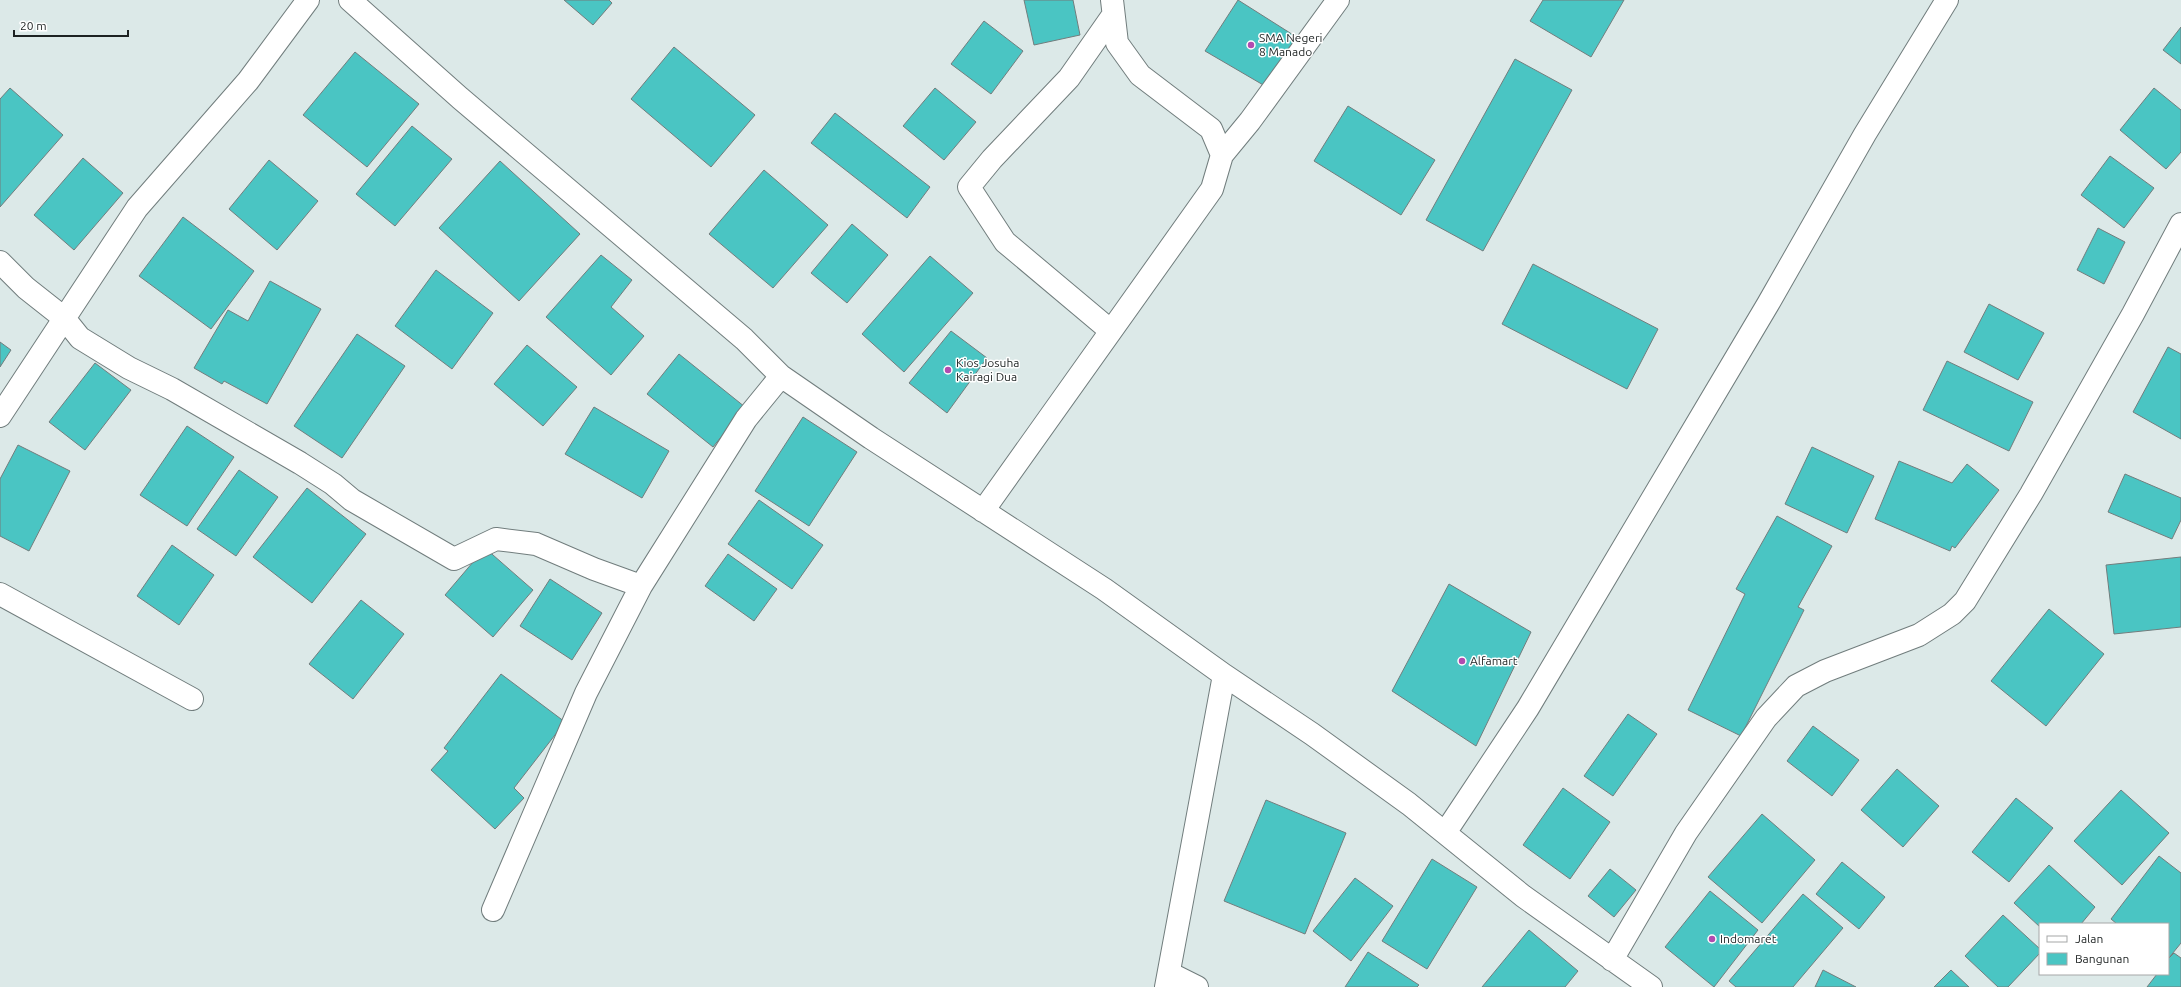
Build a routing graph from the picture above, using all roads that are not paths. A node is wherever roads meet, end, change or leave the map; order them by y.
1 (308, 0) edge
2 (350, 0) edge
3 (1338, 0) edge
4 (1947, 0) edge
5 (1112, 7) edge
6 (1222, 156) junction
7 (2181, 224) edge
8 (0, 262) edge
9 (64, 318) junction
10 (1111, 331) junction
11 (781, 376) junction
12 (0, 416) edge
13 (983, 511) junction
14 (641, 586) junction
15 (0, 594) edge
16 (1224, 675) junction
17 (192, 699) dead end
18 (1445, 833) junction
19 (493, 910) dead end
20 (1612, 960) junction
21 (1168, 980) edge
22 (1197, 987) edge
23 (1651, 987) edge

1 - 9 street
2 - 11 street
3 - 6 street
4 - 18 street
5 - 6 street
5 - 10 street
6 - 10 street
7 - 20 street
8 - 9 street
9 - 12 street
9 - 14 street
10 - 13 street
11 - 13 street
11 - 14 street
13 - 16 street
14 - 19 street
15 - 17 street
16 - 18 street
16 - 21 street
18 - 20 street
20 - 23 street
21 - 22 street

